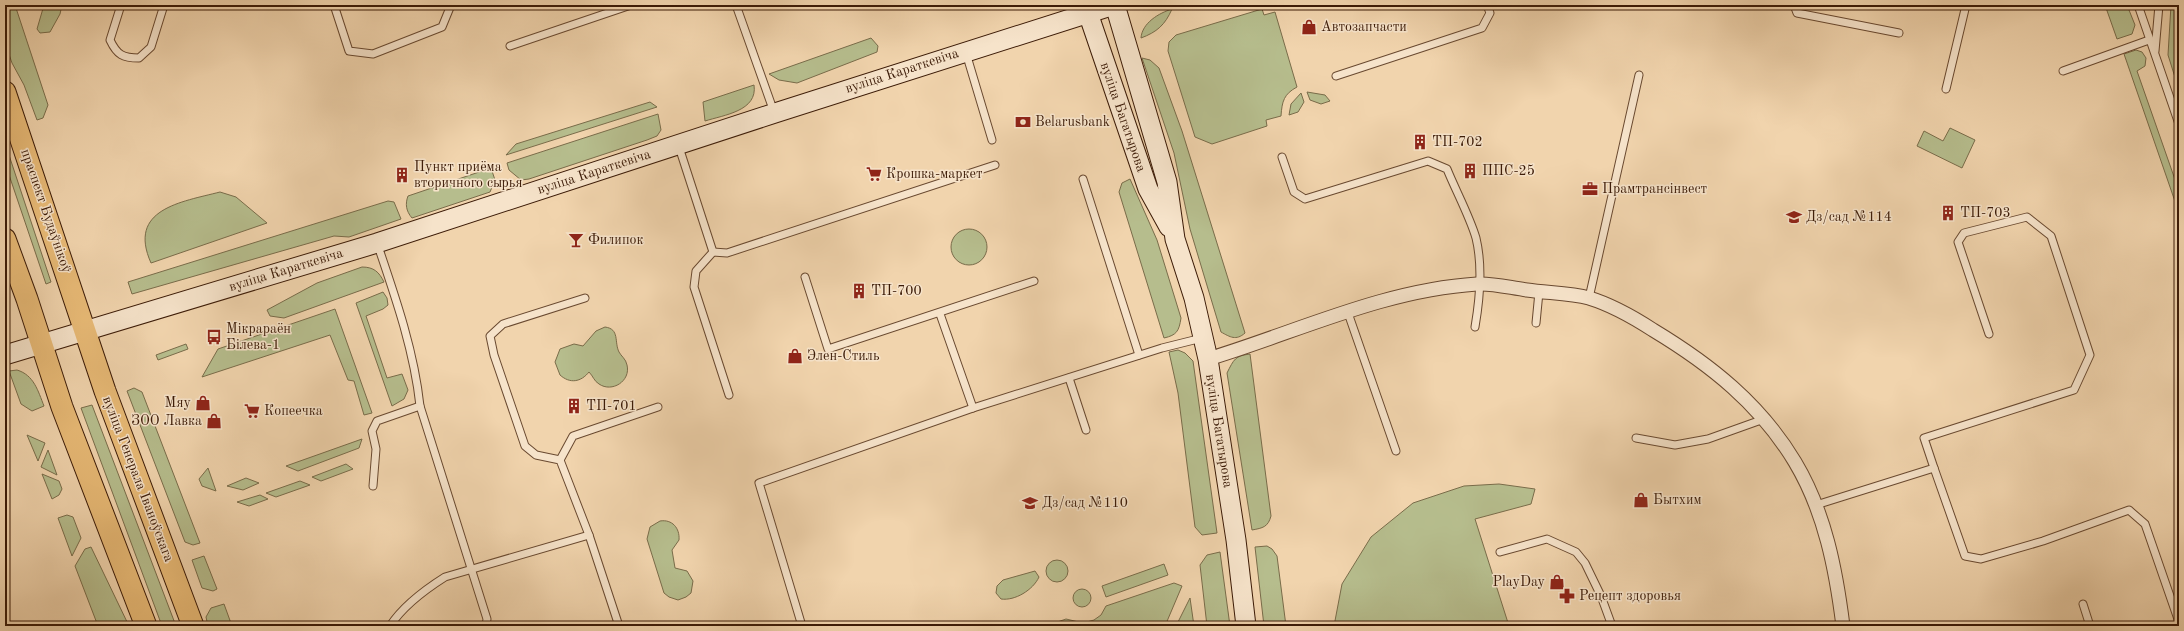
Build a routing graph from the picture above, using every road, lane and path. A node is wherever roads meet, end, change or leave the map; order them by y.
1 (121, 5) edge
2 (164, 5) edge
3 (334, 5) edge
4 (451, 5) edge
5 (631, 5) edge
6 (736, 5) edge
7 (1114, 5) edge
8 (1487, 5) edge
9 (1794, 5) edge
10 (1966, 5) edge
11 (2138, 5) edge
12 (2159, 5) edge
13 (1088, 13) junction
14 (1899, 33) dead end
15 (2149, 40) junction
16 (510, 46) dead end
17 (965, 51) junction
18 (2154, 54) junction
19 (2063, 71) dead end
20 (1639, 75) dead end
21 (1336, 76) dead end
22 (1946, 90) dead end
23 (5, 92) edge
24 (775, 112) junction
25 (2179, 124) edge
26 (992, 140) dead end
27 (678, 144) junction
28 (1282, 157) dead end
29 (995, 165) dead end
30 (1083, 179) dead end
31 (5, 239) edge
32 (1176, 239) junction
33 (377, 243) junction
34 (713, 252) junction
35 (804, 277) dead end
36 (1034, 282) dead end
37 (1480, 284) junction
38 (1539, 292) junction
39 (585, 298) dead end
40 (1589, 298) junction
41 (1347, 310) junction
42 (940, 314) junction
43 (1536, 323) dead end
44 (1475, 327) dead end
45 (85, 331) junction
46 (1989, 334) dead end
47 (1202, 338) junction
48 (42, 344) junction
49 (5, 355) edge
50 (1139, 355) junction
51 (1208, 359) junction
52 (1069, 378) junction
53 (729, 395) dead end
54 (420, 406) junction
55 (658, 407) dead end
56 (973, 408) junction
57 (1764, 419) junction
58 (1086, 430) dead end
59 (1636, 438) dead end
60 (1396, 451) dead end
61 (560, 460) junction
62 (1934, 468) junction
63 (373, 486) dead end
64 (1816, 505) junction
65 (589, 535) junction
66 (1500, 552) dead end
67 (473, 569) junction
68 (2083, 604) dead end
69 (2179, 622) edge
70 (146, 626) edge
71 (193, 626) edge
72 (390, 626) edge
73 (486, 626) edge
74 (619, 626) edge
75 (802, 626) edge
76 (1246, 626) edge
77 (1612, 626) edge
78 (1843, 626) edge
79 (2090, 626) edge

1 - 2 lane
3 - 4 lane
5 - 16 lane
6 - 24 lane
7 - 13 street, вуліца Караткевіча
7 - 32 street, вуліца Багатырова
8 - 21 lane
9 - 14 lane
10 - 22 lane
11 - 15 lane
12 - 18 lane
13 - 17 street, вуліца Караткевіча
13 - 32 street, вуліца Багатырова
15 - 18 lane
15 - 19 lane
17 - 24 street, вуліца Караткевіча
17 - 26 lane
18 - 25 lane
20 - 40 lane
23 - 45 main road, праспект Будаўнікоў
24 - 27 street, вуліца Караткевіча
27 - 33 street, вуліца Караткевіча
27 - 34 lane
28 - 37 lane
29 - 34 lane
30 - 50 lane
31 - 48 main road
32 - 47 street, вуліца Багатырова
33 - 45 street, вуліца Караткевіча
33 - 54 lane
34 - 53 lane
35 - 42 lane
36 - 42 lane
37 - 38 street
37 - 41 street
37 - 44 lane
38 - 40 street
38 - 43 lane
39 - 61 lane
40 - 57 street
41 - 51 street
41 - 60 lane
42 - 56 lane
45 - 48 street, вуліца Караткевіча
45 - 71 main road, вуліца Генерала Іваноўскага
46 - 62 lane
47 - 50 lane
47 - 51 street, вуліца Багатырова
48 - 49 street, вуліца Караткевіча
48 - 70 main road
50 - 52 lane
51 - 76 street, вуліца Багатырова
52 - 56 lane
52 - 58 lane
54 - 63 lane
54 - 67 lane
55 - 61 lane
56 - 75 lane
57 - 59 lane
57 - 64 street
61 - 65 lane
62 - 64 lane
62 - 69 lane
64 - 78 street
65 - 67 lane
65 - 74 lane
66 - 77 lane
67 - 72 lane
67 - 73 lane
68 - 79 lane

